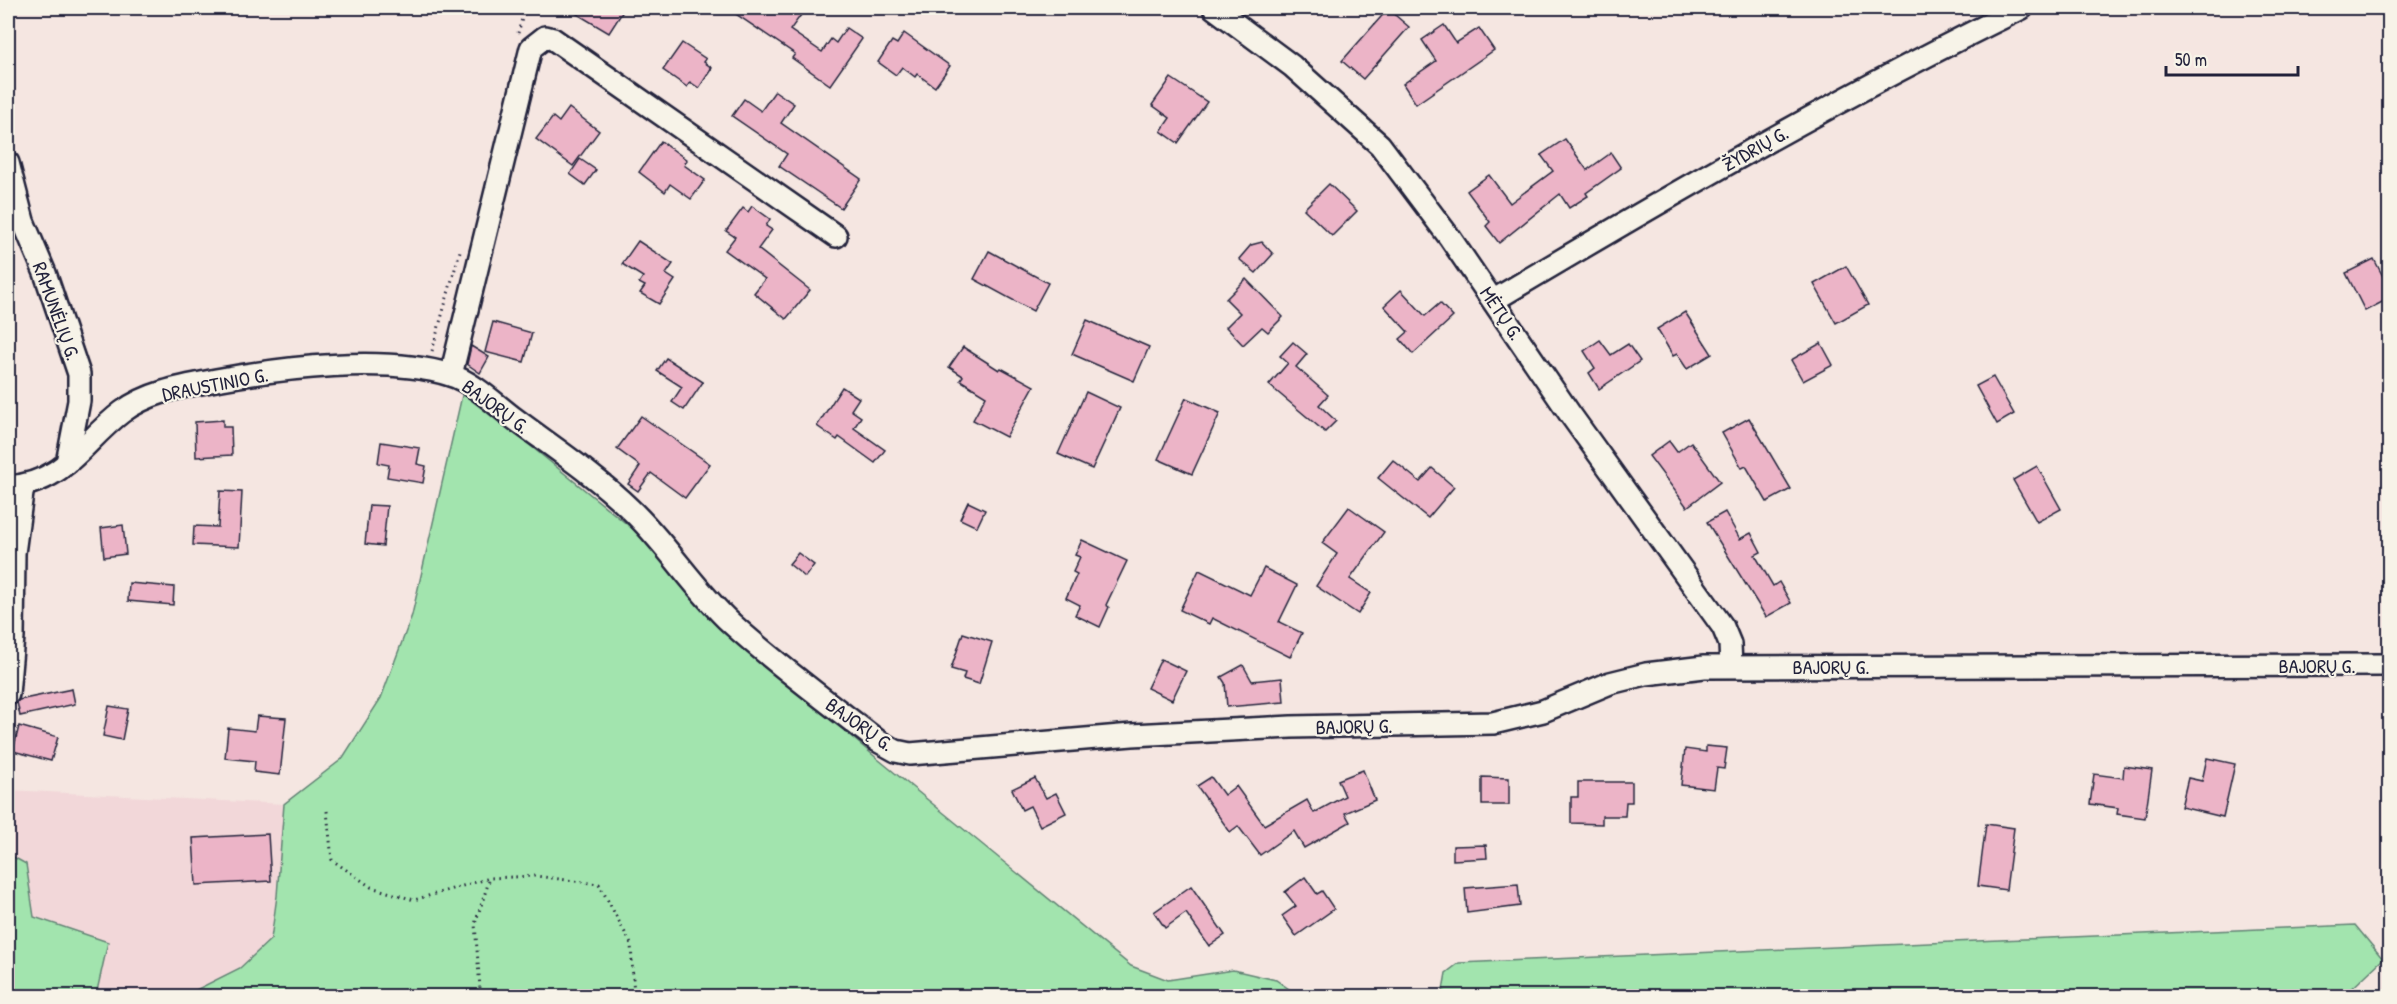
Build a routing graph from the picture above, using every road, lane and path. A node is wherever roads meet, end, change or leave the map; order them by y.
1 (1214, 8) edge
2 (2022, 8) edge
3 (8, 163) edge
4 (836, 236) dead end
5 (1494, 300) junction
6 (451, 375) junction
7 (79, 401) junction
8 (112, 421) junction
9 (67, 463) junction
10 (15, 487) edge
11 (2390, 665) edge
12 (1731, 666) junction
13 (8, 693) edge
14 (327, 811) dead end
15 (490, 878) junction
16 (480, 988) dead end
17 (634, 996) edge

1 - 5 street, MĖTŲ G.
2 - 5 street, ŽYDRIŲ G.
3 - 7 street, RAMUNĖLIŲ G.
4 - 6 street
5 - 12 street, MĖTŲ G.
6 - 8 street, DRAUSTINIO G.
6 - 12 street, BAJORŲ G.
7 - 8 street
7 - 9 street, RAMUNĖLIŲ G.
8 - 9 street, DRAUSTINIO G.
9 - 10 street, DRAUSTINIO G.
10 - 13 street
11 - 12 street, BAJORŲ G.
14 - 15 path
15 - 16 path
15 - 17 path

